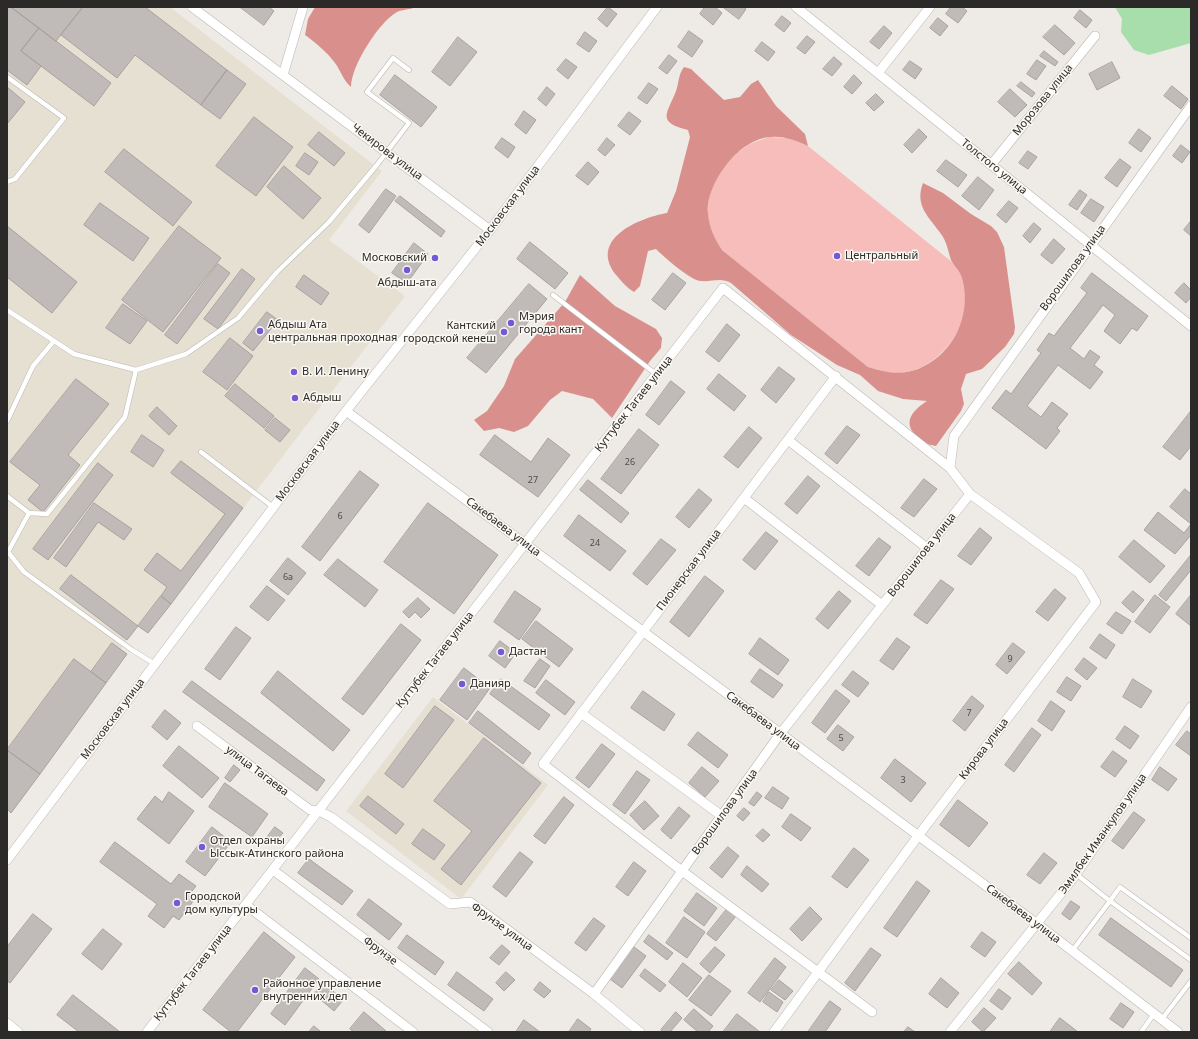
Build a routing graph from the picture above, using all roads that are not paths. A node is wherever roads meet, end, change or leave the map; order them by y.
1 (192, 7) edge
2 (303, 7) edge
3 (657, 7) edge
4 (930, 7) edge
5 (801, 8) edge
6 (1095, 36) dead end
7 (409, 70) dead end
8 (878, 73) junction
9 (283, 75) junction
10 (7, 78) edge
11 (1191, 106) edge
12 (387, 152) junction
13 (991, 165) junction
14 (7, 182) edge
15 (490, 230) junction
16 (1090, 244) junction
17 (553, 295) dead end
18 (7, 310) edge
19 (1190, 323) edge
20 (54, 341) junction
21 (136, 370) junction
22 (656, 374) junction
23 (836, 376) junction
24 (346, 411) junction
25 (7, 421) edge
26 (788, 440) junction
27 (201, 452) dead end
28 (950, 468) junction
29 (970, 494) junction
30 (7, 496) edge
31 (744, 498) junction
32 (273, 507) junction
33 (29, 513) junction
34 (525, 544) junction
35 (927, 548) junction
36 (882, 605) junction
37 (642, 631) junction
38 (154, 664) junction
39 (1191, 707) edge
40 (581, 713) junction
41 (197, 726) dead end
42 (780, 734) junction
43 (319, 811) junction
44 (722, 816) junction
45 (918, 836) junction
46 (7, 860) edge
47 (272, 870) junction
48 (682, 871) junction
49 (1076, 874) junction
50 (1110, 901) junction
51 (246, 905) junction
52 (1036, 923) junction
53 (1191, 938) edge
54 (1072, 951) junction
55 (1191, 960) edge
56 (818, 972) junction
57 (1191, 981) edge
58 (594, 994) junction
59 (872, 1012) dead end
60 (1158, 1017) junction
61 (7, 1023) edge
62 (1173, 1030) edge
63 (18, 1032) edge
64 (147, 1032) edge
65 (413, 1032) edge
66 (488, 1032) edge
67 (640, 1032) edge
68 (774, 1032) edge
69 (950, 1032) edge
70 (1141, 1032) edge

1 - 9 street, Чекирова улица
2 - 9 street
3 - 15 street, Московская улица
4 - 8 street
5 - 8 street, Толстого улица
6 - 13 street, Морозова улица
7 - 12 lane
8 - 13 street, Толстого улица
9 - 12 street, Чекирова улица
10 - 14 lane
11 - 16 street, Ворошилова улица
12 - 15 street, Чекирова улица
12 - 21 lane
13 - 16 street, Толстого улица
15 - 24 street, Московская улица
16 - 19 street, Толстого улица
16 - 28 street, Ворошилова улица
17 - 22 lane
18 - 20 lane
20 - 21 lane
20 - 25 lane
21 - 33 lane
22 - 23 street, Куттубек Тагаев улица
22 - 34 street, Куттубек Тагаев улица
23 - 26 street, Пионерская улица
23 - 28 street
24 - 32 street, Московская улица
24 - 34 street, Сакебаева улица
26 - 31 street, Пионерская улица
26 - 35 street
27 - 32 lane
28 - 29 street
29 - 35 street, Ворошилова улица
29 - 45 street, Кирова улица
30 - 33 lane
31 - 36 street
31 - 37 street, Пионерская улица
32 - 38 street, Московская улица
33 - 38 lane
34 - 37 street, Сакебаева улица
34 - 43 street, Куттубек Тагаев улица
35 - 36 street, Ворошилова улица
36 - 42 street, Ворошилова улица
37 - 40 street, Пионерская улица
37 - 42 street, Сакебаева улица
38 - 46 street, Московская улица
39 - 49 street, Эмилбек Иманкулов улица
40 - 44 street
40 - 48 street, Пионерская улица
41 - 43 street, улица Тагаева
42 - 44 street, Ворошилова улица
42 - 45 street, Сакебаева улица
43 - 47 street, Куттубек Тагаев улица
43 - 58 street, Фрунзе улица
44 - 48 street, Ворошилова улица
45 - 52 street, Сакебаева улица
45 - 56 street, Кирова улица
47 - 51 street, Куттубек Тагаев улица
47 - 66 street, Фрунзе
48 - 56 street
48 - 58 street, Ворошилова улица
49 - 50 lane
49 - 52 street, Эмилбек Иманкулов улица
50 - 53 lane
50 - 54 lane
50 - 55 lane
51 - 64 street, Куттубек Тагаев улица
51 - 65 street
52 - 54 street, Сакебаева улица
52 - 69 street, Эмилбек Иманкулов улица
54 - 60 street, Сакебаева улица
56 - 59 street
56 - 68 street, Кирова улица
57 - 60 lane
58 - 67 street, Фрунзе улица
60 - 62 street, Сакебаева улица
60 - 70 lane
61 - 63 street

